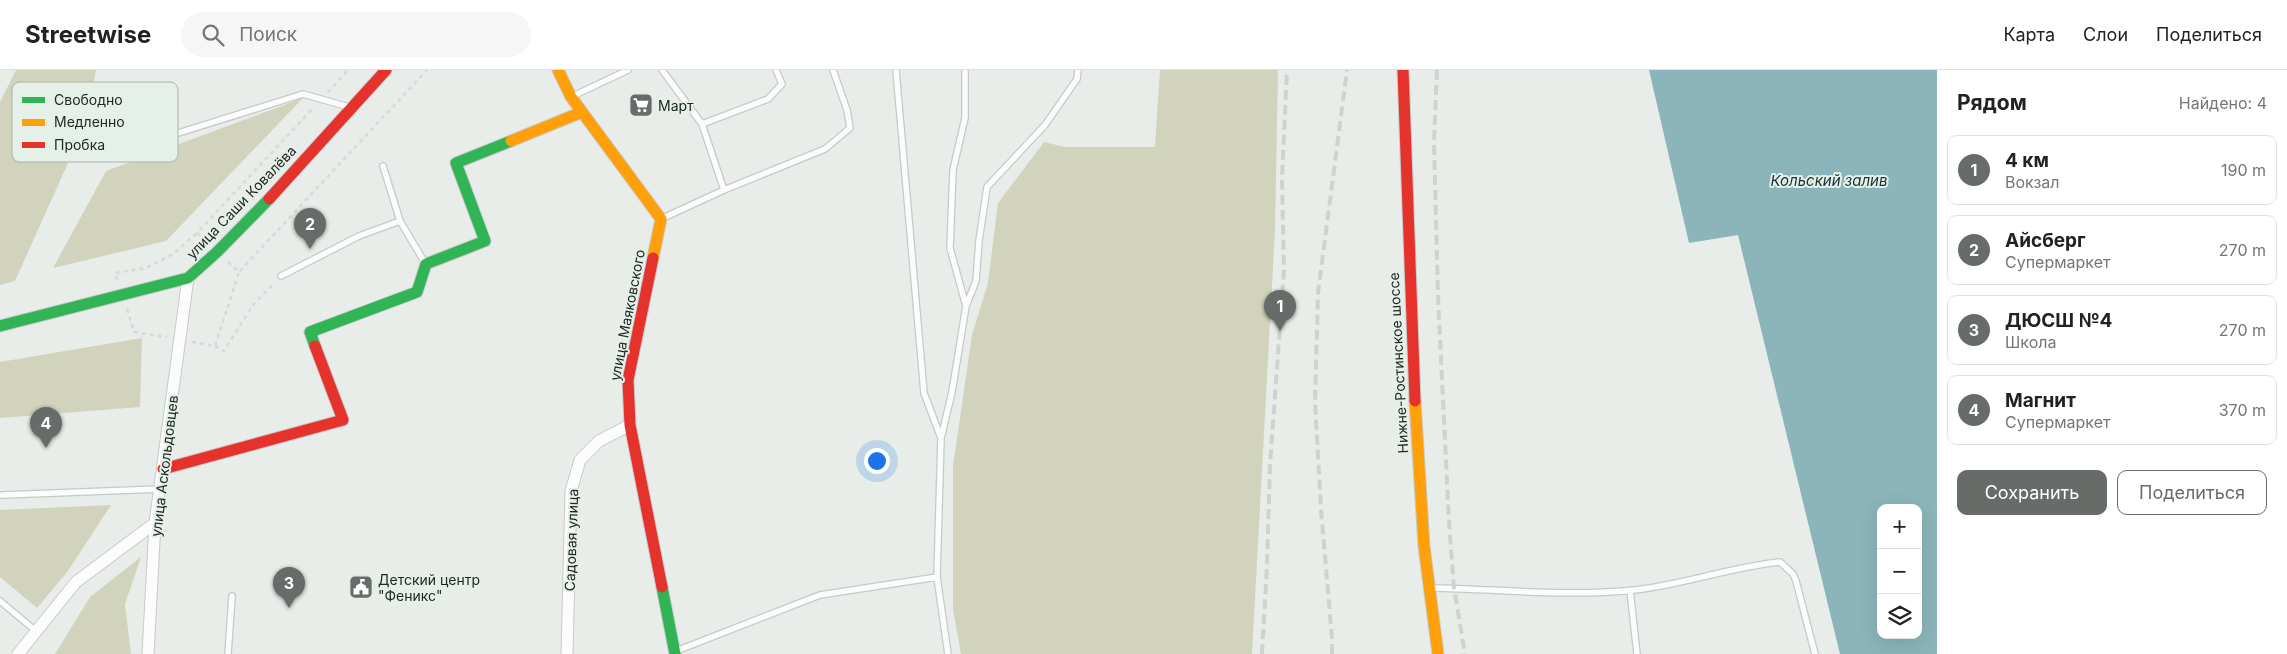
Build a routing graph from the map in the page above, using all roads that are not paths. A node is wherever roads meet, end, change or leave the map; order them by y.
1 (386, 70) edge
2 (558, 70) edge
3 (628, 70) edge
4 (662, 70) edge
5 (776, 70) edge
6 (833, 70) edge
7 (896, 70) edge
8 (965, 70) edge
9 (1078, 70) edge
10 (1402, 70) edge
11 (571, 97) junction
12 (351, 108) junction
13 (582, 112) junction
14 (702, 124) junction
15 (178, 133) edge
16 (383, 166) dead end
17 (724, 190) junction
18 (661, 219) junction
19 (400, 221) junction
20 (426, 264) junction
21 (281, 276) road end
22 (188, 278) junction
23 (966, 306) junction
24 (0, 326) edge
25 (630, 425) junction
26 (941, 438) junction
27 (162, 469) junction
28 (160, 490) junction
29 (2, 495) dead end
30 (155, 523) junction
31 (937, 578) junction
32 (1427, 588) junction
33 (1630, 590) junction
34 (232, 596) dead end
35 (0, 601) edge
36 (36, 631) junction
37 (674, 653) edge
38 (18, 654) edge
39 (148, 654) edge
40 (228, 654) edge
41 (567, 654) edge
42 (948, 654) edge
43 (1438, 654) edge
44 (1637, 654) edge
45 (1815, 654) edge

1 - 12 street, улица Саши Ковалёва
2 - 11 street
3 - 11 lane
4 - 14 lane
5 - 14 lane
6 - 17 lane
7 - 26 lane
8 - 23 lane
9 - 23 lane
10 - 32 street, Нижне-Ростинское шоссе
11 - 13 street
12 - 15 lane
12 - 22 street, улица Саши Ковалёва
13 - 18 street
13 - 20 street
14 - 17 lane
16 - 19 lane
17 - 18 lane
18 - 25 street, улица Маяковского
19 - 20 lane
19 - 21 lane
20 - 27 street
22 - 24 street, улица Саши Ковалёва
22 - 27 street, улица Аскольдовцев
23 - 26 lane
25 - 37 street, улица Маяковского
25 - 41 street, Садовая улица
26 - 31 lane
27 - 28 street, улица Аскольдовцев
28 - 29 lane
28 - 30 street, улица Аскольдовцев
30 - 36 street
30 - 39 street, улица Аскольдовцев
31 - 37 lane
31 - 42 lane
32 - 33 lane
32 - 43 street, Нижне-Ростинское шоссе
33 - 44 lane
33 - 45 lane
34 - 40 lane
35 - 36 lane
36 - 38 street

